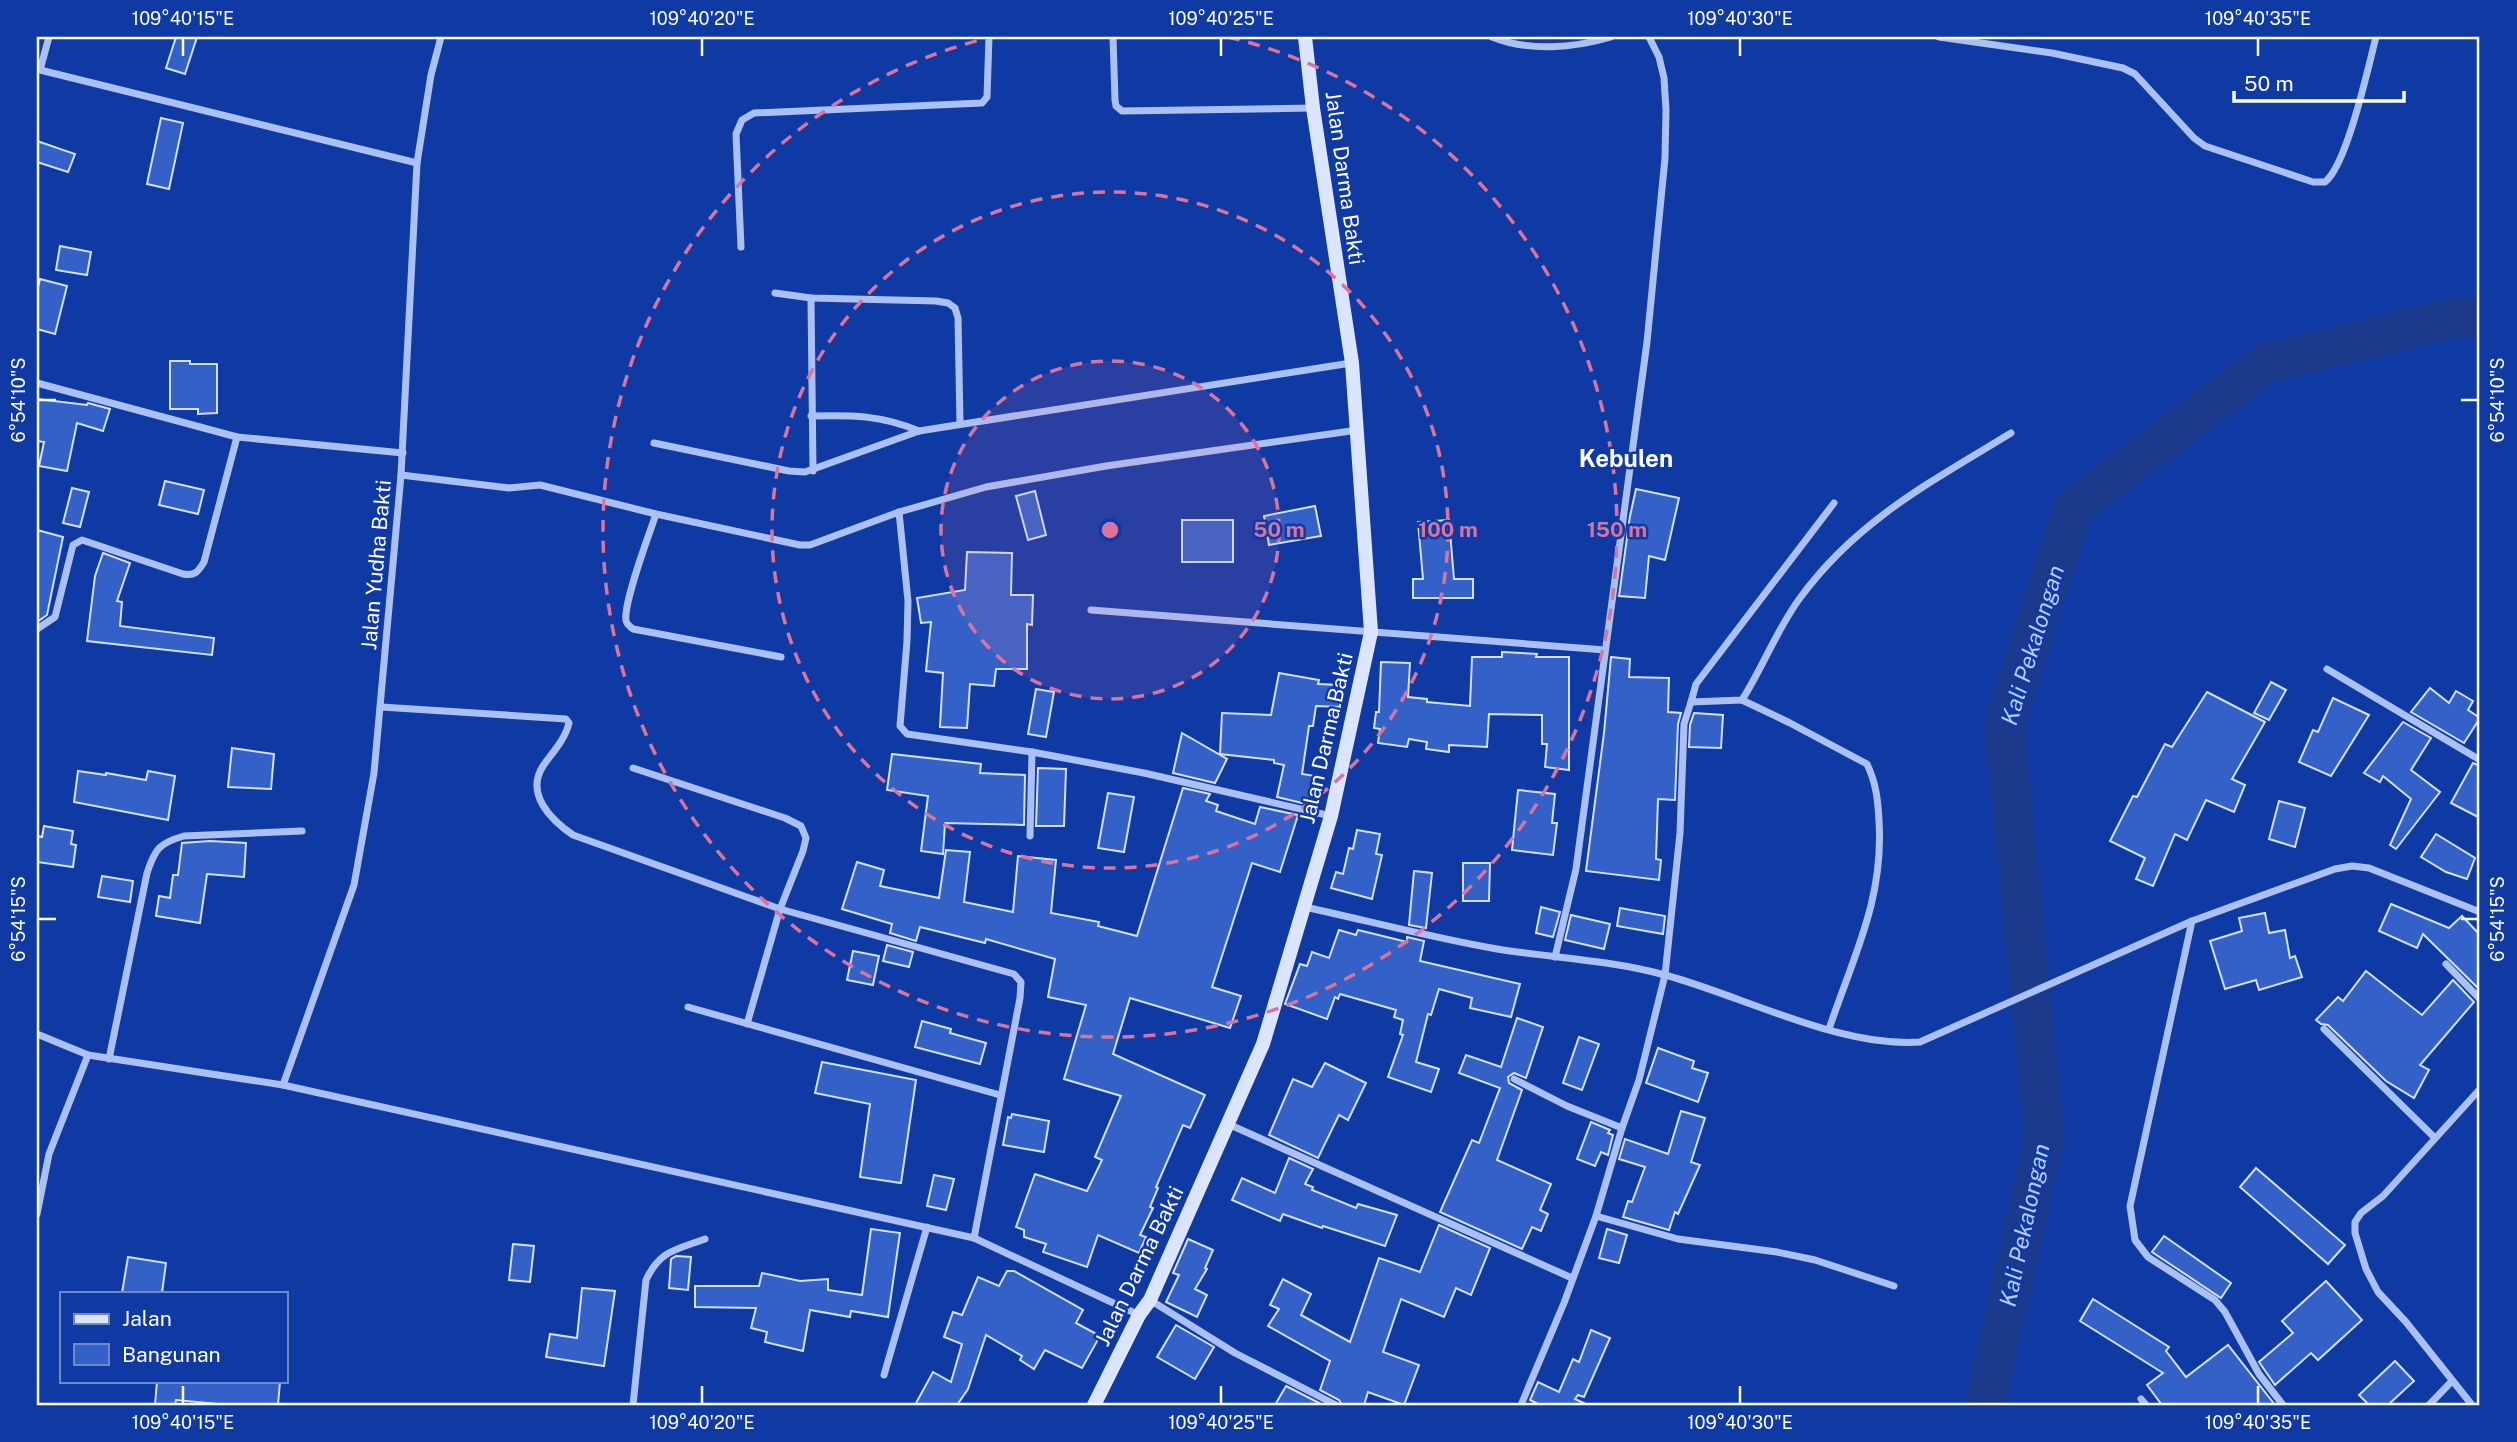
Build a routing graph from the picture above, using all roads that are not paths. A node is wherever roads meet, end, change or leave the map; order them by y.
1 (48, 37) edge
2 (441, 37) edge
3 (989, 37) edge
4 (1113, 37) edge
5 (1305, 37) edge
6 (1492, 37) edge
7 (1611, 37) edge
8 (1649, 37) edge
9 (1939, 37) edge
10 (2376, 37) edge
11 (38, 69) edge
12 (37, 79) edge
13 (1313, 108) junction
14 (418, 163) junction
15 (741, 247) dead end
16 (775, 293) dead end
17 (811, 298) junction
18 (1352, 363) junction
19 (37, 383) edge
20 (811, 416) junction
21 (960, 424) junction
22 (1358, 430) junction
23 (919, 431) junction
24 (2011, 433) dead end
25 (237, 436) junction
26 (654, 443) dead end
27 (403, 453) junction
28 (813, 471) junction
29 (401, 475) junction
30 (1834, 503) dead end
31 (899, 512) junction
32 (656, 514) junction
33 (1091, 610) dead end
34 (37, 629) edge
35 (1371, 632) junction
36 (1605, 650) junction
37 (780, 657) dead end
38 (2327, 669) dead end
39 (1742, 700) junction
40 (1691, 702) junction
41 (381, 707) junction
42 (1032, 752) junction
43 (2480, 761) edge
44 (633, 768) dead end
45 (1331, 816) junction
46 (302, 831) dead end
47 (1030, 836) dead end
48 (1305, 907) junction
49 (780, 909) junction
50 (2480, 912) edge
51 (2192, 921) junction
52 (1555, 957) junction
53 (2446, 964) dead end
54 (1665, 975) junction
55 (2480, 999) edge
56 (688, 1007) dead end
57 (747, 1024) junction
58 (1829, 1029) junction
59 (2323, 1029) dead end
60 (37, 1034) edge
61 (88, 1055) junction
62 (109, 1059) junction
63 (1514, 1079) dead end
64 (283, 1085) junction
65 (2480, 1089) edge
66 (1000, 1096) junction
67 (1228, 1124) junction
68 (1622, 1128) junction
69 (2435, 1138) junction
70 (37, 1214) edge
71 (1596, 1216) junction
72 (927, 1227) junction
73 (974, 1238) junction
74 (705, 1239) dead end
75 (1572, 1278) junction
76 (1894, 1286) dead end
77 (1150, 1300) junction
78 (1139, 1315) junction
79 (884, 1375) dead end
80 (2452, 1381) junction
81 (633, 1405) edge
82 (1094, 1405) edge
83 (1336, 1405) edge
84 (1521, 1405) edge
85 (2283, 1405) edge
86 (2429, 1405) edge
87 (2472, 1405) edge

1 - 11 street
2 - 14 street, Jalan Yudha Bakti
3 - 15 street
4 - 13 street
5 - 13 street, Jalan Darma Bakti
6 - 7 street
8 - 36 street
9 - 10 street
11 - 12 street
11 - 14 street
13 - 18 street, Jalan Darma Bakti
14 - 27 street, Jalan Yudha Bakti
16 - 17 street
17 - 20 street
17 - 21 street
18 - 21 street
18 - 22 street, Jalan Darma Bakti
19 - 25 street
20 - 23 street
20 - 28 street
21 - 23 street
22 - 31 street
22 - 35 street, Jalan Darma Bakti
23 - 28 street
24 - 39 street
25 - 27 street
25 - 34 street
26 - 28 street
27 - 29 street, Jalan Yudha Bakti
29 - 32 street
29 - 41 street, Jalan Yudha Bakti
30 - 40 street
31 - 32 street
31 - 42 street
32 - 37 street
33 - 35 street
35 - 36 street
35 - 45 street, Jalan Darma Bakti
36 - 52 street
38 - 43 street
39 - 40 street
39 - 58 street
40 - 54 street
41 - 49 street
41 - 64 street, Jalan Yudha Bakti
42 - 45 street
42 - 47 street
44 - 49 street
45 - 48 street, Jalan Darma Bakti
46 - 62 street
48 - 52 street
48 - 67 street, Jalan Darma Bakti
49 - 57 street
49 - 66 street
50 - 51 street
51 - 58 street
51 - 85 street
52 - 54 street
53 - 55 street
54 - 58 street
54 - 68 street
56 - 57 street
57 - 66 street
59 - 69 street
60 - 61 street
61 - 62 street
61 - 70 street
62 - 64 street
63 - 68 street
64 - 72 street
65 - 69 street
66 - 73 street
67 - 75 street
67 - 77 street, Jalan Darma Bakti
68 - 71 street
69 - 80 street
71 - 75 street
71 - 76 street
72 - 73 street
72 - 79 street
73 - 78 street
74 - 81 street
75 - 84 street
77 - 78 street, Jalan Darma Bakti
77 - 83 street
78 - 82 street, Jalan Darma Bakti
80 - 86 street
80 - 87 street

